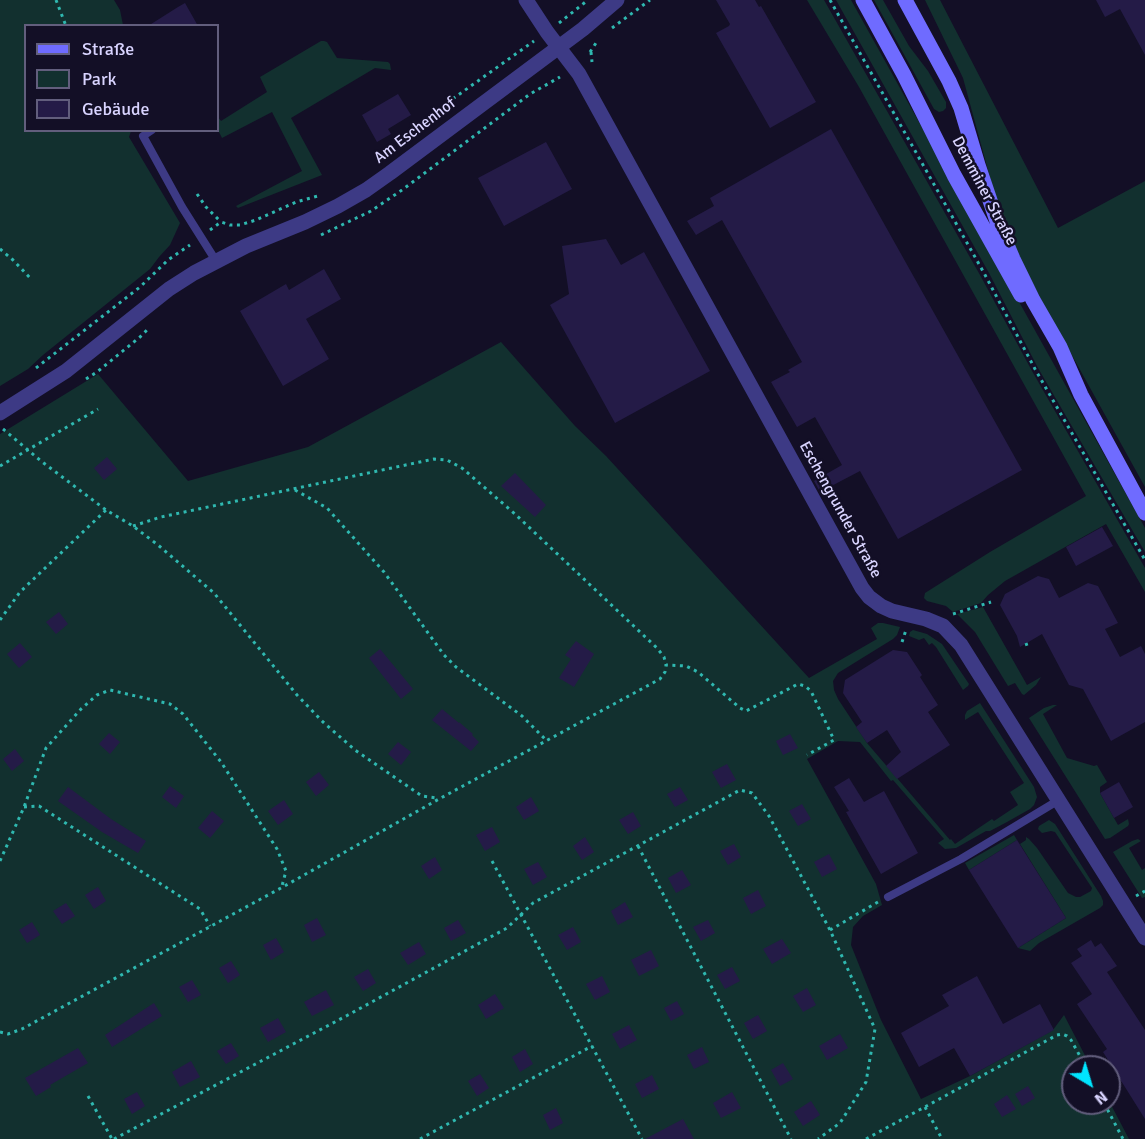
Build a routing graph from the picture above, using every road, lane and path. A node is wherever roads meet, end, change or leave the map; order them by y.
1 (56, 0) edge
2 (526, 0) edge
3 (588, 0) edge
4 (617, 0) edge
5 (830, 0) edge
6 (863, 0) edge
7 (905, 0) edge
8 (65, 24) edge
9 (547, 32) junction
10 (559, 47) junction
11 (591, 52) dead end
12 (593, 67) dead end
13 (149, 132) edge
14 (408, 137) dead end
15 (197, 194) dead end
16 (318, 196) dead end
17 (221, 222) junction
18 (201, 237) junction
19 (0, 249) edge
20 (216, 261) junction
21 (32, 280) dead end
22 (36, 368) dead end
23 (1082, 395) junction
24 (98, 409) dead end
25 (0, 412) edge
26 (7, 432) dead end
27 (29, 450) junction
28 (0, 466) edge
29 (295, 490) junction
30 (106, 510) junction
31 (1145, 513) edge
32 (133, 526) junction
33 (1145, 560) edge
34 (991, 602) dead end
35 (0, 620) edge
36 (957, 621) dead end
37 (666, 665) junction
38 (546, 741) junction
39 (807, 756) dead end
40 (439, 799) junction
41 (1059, 800) junction
42 (24, 807) junction
43 (638, 846) junction
44 (0, 861) edge
45 (492, 861) dead end
46 (281, 888) junction
47 (1135, 896) dead end
48 (888, 897) joint
49 (1140, 904) dead end
50 (521, 914) junction
51 (210, 926) junction
52 (830, 930) junction
53 (1145, 938) edge
54 (0, 1032) edge
55 (592, 1046) junction
56 (1079, 1055) edge
57 (88, 1096) dead end
58 (925, 1107) junction
59 (1110, 1115) edge
60 (113, 1139) edge
61 (420, 1139) edge
62 (642, 1139) edge
63 (791, 1139) edge
64 (818, 1139) edge
65 (866, 1139) edge
66 (942, 1139) edge
67 (1123, 1139) edge

1 - 8 path
2 - 9 street, Eschengrunder Straße
3 - 9 path
4 - 10 street, Am Eschenhof
5 - 33 path
6 - 23 main road, Demminer Straße
7 - 23 main road, Demminer Straße
9 - 10 street, Eschengrunder Straße
9 - 14 path
10 - 20 street, Am Eschenhof
10 - 41 street, Eschengrunder Straße
11 - 12 path
13 - 18 lane
15 - 17 path
16 - 17 path
17 - 18 path
18 - 20 lane
18 - 22 path
19 - 21 path
20 - 25 street, Am Eschenhof
23 - 31 main road, Demminer Straße
24 - 27 path
26 - 27 path
27 - 28 path
27 - 30 path
29 - 32 path
29 - 37 path
29 - 38 path
30 - 32 path
30 - 35 path
32 - 40 path
34 - 36 path
37 - 38 path
37 - 39 path
38 - 40 path
40 - 46 path
41 - 48 lane
41 - 53 street, Eschengrunder Straße
42 - 44 path
42 - 46 path
42 - 51 path
43 - 50 path
43 - 52 path
43 - 63 path
45 - 50 path
46 - 51 path
47 - 49 path
48 - 52 path
50 - 55 path
50 - 60 path
51 - 54 path
52 - 64 path
55 - 61 path
55 - 62 path
56 - 58 path
57 - 60 path
58 - 65 path
58 - 66 path
59 - 67 path

